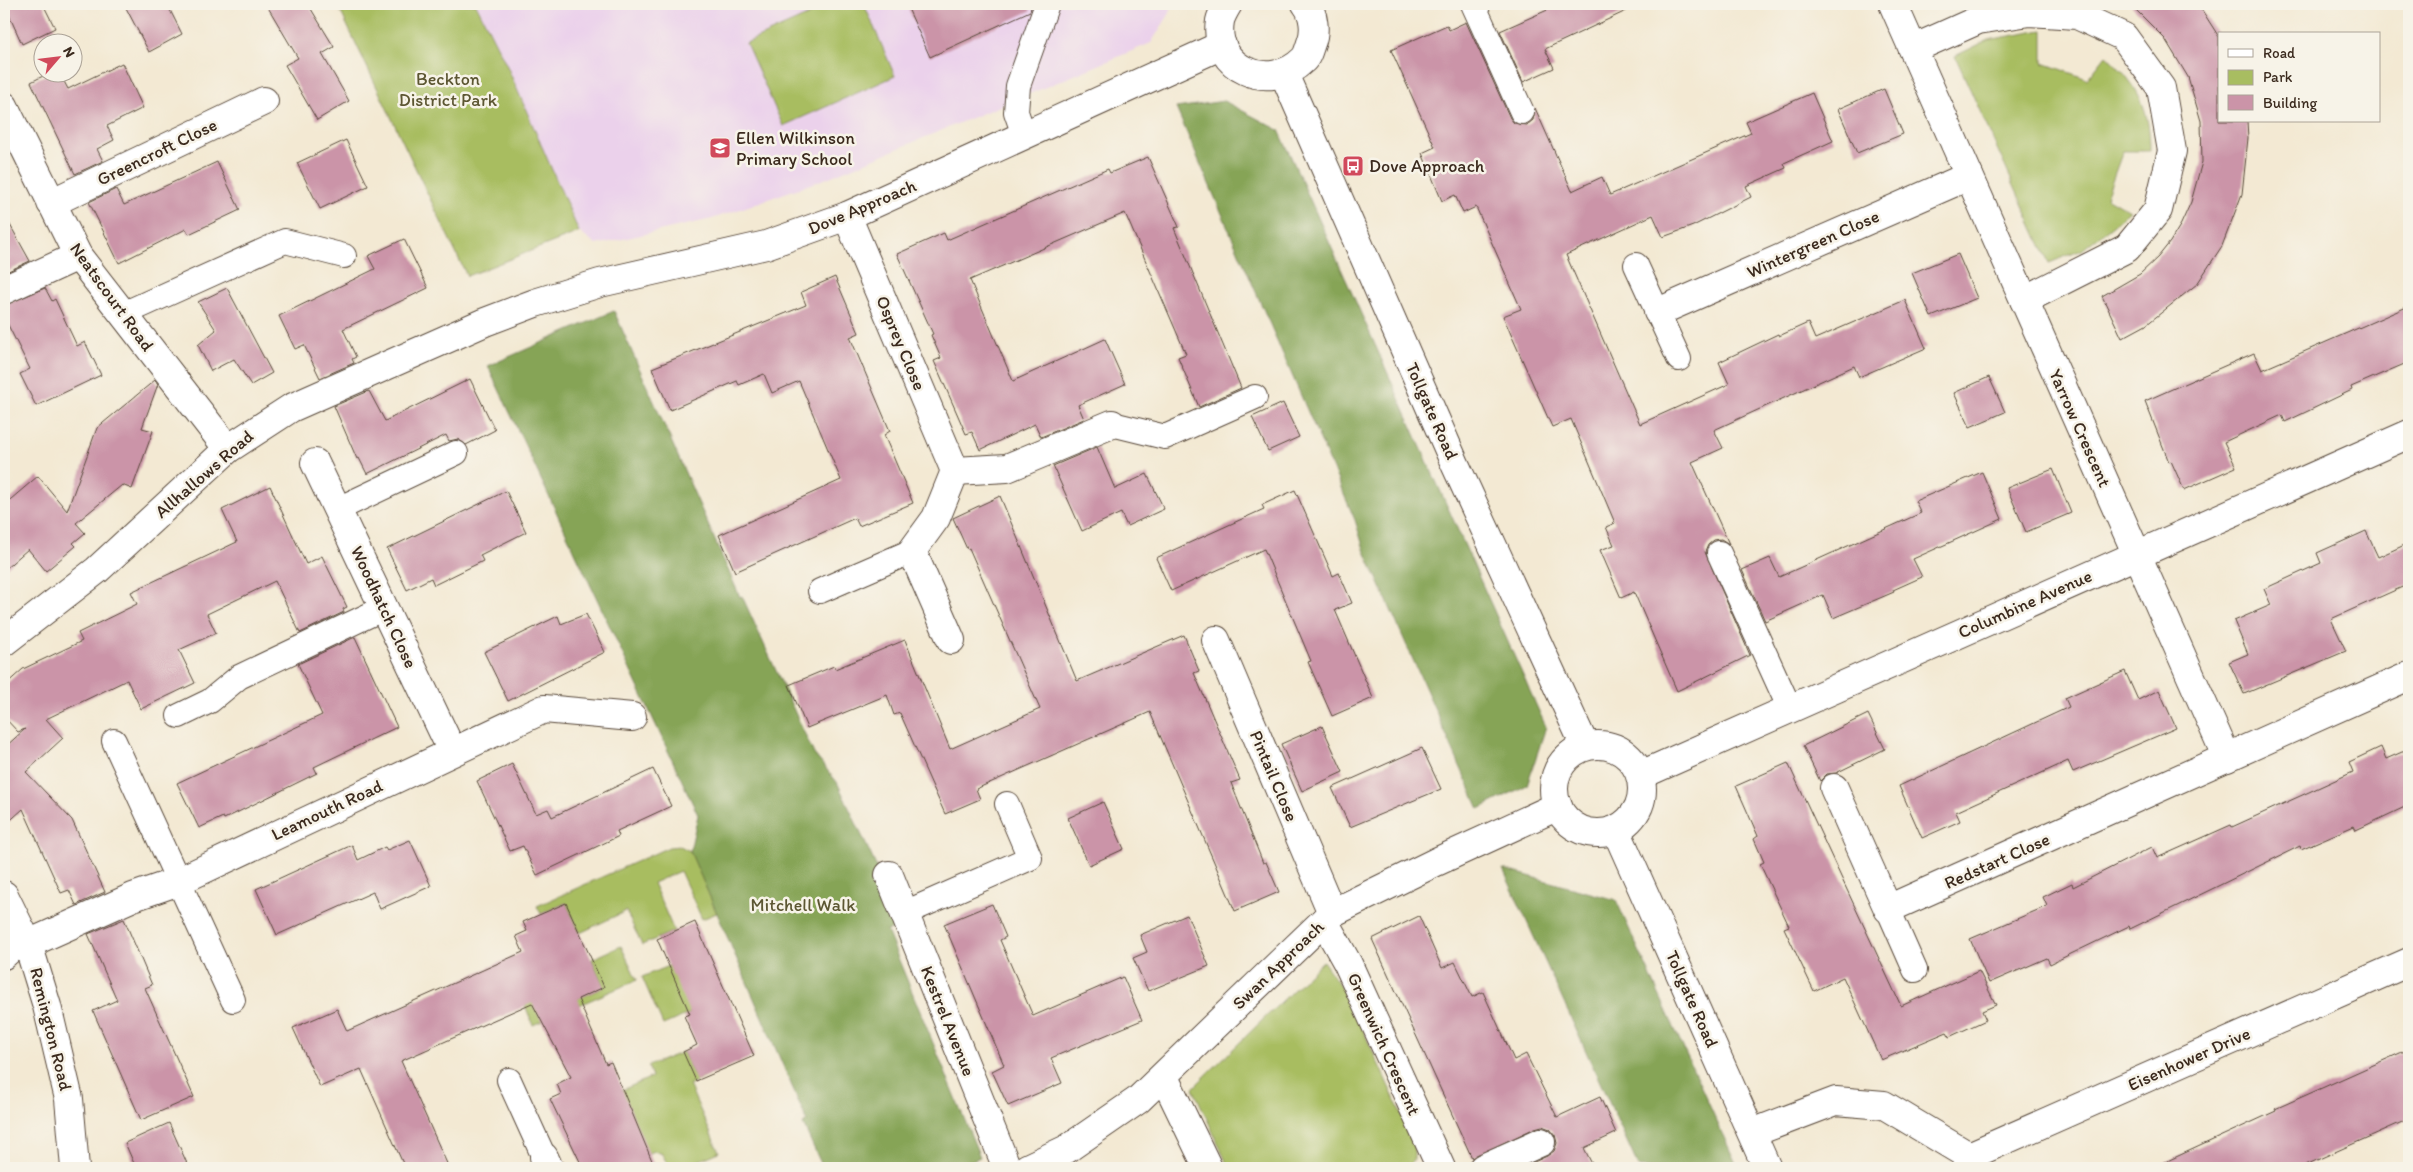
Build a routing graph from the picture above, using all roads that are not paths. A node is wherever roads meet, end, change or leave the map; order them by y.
1 (1047, 4) edge
2 (1228, 4) edge
3 (1474, 4) edge
4 (1892, 4) edge
5 (1314, 6) edge
6 (1222, 45) junction
7 (1913, 49) junction
8 (1284, 74) junction
9 (264, 101) dead end
10 (4, 106) edge
11 (1522, 112) dead end
12 (1024, 135) junction
13 (1969, 176) junction
14 (51, 203) junction
15 (847, 216) junction
16 (78, 256) junction
17 (344, 256) dead end
18 (1636, 265) dead end
19 (4, 290) edge
20 (2024, 300) junction
21 (1658, 312) junction
22 (123, 314) junction
23 (485, 322) joint
24 (1679, 359) dead end
25 (1255, 397) dead end
26 (1112, 424) joint
27 (2409, 434) edge
28 (228, 449) junction
29 (456, 454) dead end
30 (315, 463) dead end
31 (955, 471) junction
32 (338, 509) junction
33 (912, 551) junction
34 (1720, 553) dead end
35 (2137, 554) junction
36 (820, 591) dead end
37 (384, 608) junction
38 (951, 640) dead end
39 (1216, 640) dead end
40 (4, 642) edge
41 (2409, 676) edge
42 (1790, 709) junction
43 (179, 716) dead end
44 (632, 717) dead end
45 (114, 742) dead end
46 (1584, 746) junction
47 (452, 751) junction
48 (2227, 758) junction
49 (1641, 775) junction
50 (1834, 788) dead end
51 (1006, 804) dead end
52 (1558, 806) junction
53 (1616, 830) junction
54 (889, 875) dead end
55 (179, 880) junction
56 (4, 895) edge
57 (1888, 910) junction
58 (905, 913) junction
59 (1328, 917) junction
60 (26, 940) junction
61 (4, 957) edge
62 (2409, 962) edge
63 (1915, 970) dead end
64 (233, 1000) dead end
65 (1164, 1077) junction
66 (509, 1080) dead end
67 (1752, 1133) junction
68 (1541, 1142) dead end
69 (1968, 1162) edge
70 (546, 1163) edge
71 (1495, 1166) edge
72 (75, 1168) edge
73 (1007, 1168) edge
74 (1027, 1168) edge
75 (1208, 1168) edge
76 (1441, 1168) edge
77 (1767, 1168) edge

1 - 12 lane
2 - 6 street
3 - 11 lane
4 - 7 street, Yarrow Crescent
5 - 8 street
6 - 8 street
6 - 12 street, Dove Approach
7 - 13 street, Yarrow Crescent
7 - 20 street
8 - 46 street, Tollgate Road
9 - 14 street, Greencroft Close
10 - 14 street, Neatscourt Road
12 - 15 street, Dove Approach
13 - 20 street, Yarrow Crescent
13 - 21 street, Wintergreen Close
14 - 16 street, Neatscourt Road
15 - 23 street, Dove Approach
15 - 31 street, Osprey Close
16 - 19 street
16 - 22 street, Neatscourt Road
17 - 22 lane
18 - 21 lane
20 - 35 street, Yarrow Crescent
21 - 24 lane
22 - 28 street, Neatscourt Road
23 - 28 street, Allhallows Road
25 - 26 lane
26 - 31 street
27 - 35 street, Columbine Avenue
28 - 40 street, Allhallows Road
29 - 32 lane
30 - 32 street, Woodhatch Close
31 - 33 street
32 - 37 street, Woodhatch Close
33 - 36 lane
33 - 38 street
34 - 42 lane
35 - 42 street, Columbine Avenue
35 - 48 street
37 - 43 lane
37 - 47 street, Woodhatch Close
39 - 59 street, Pintail Close
41 - 48 street, Redstart Close
42 - 49 street, Columbine Avenue
44 - 47 street, Leamouth Road
45 - 55 lane
46 - 49 street
46 - 52 street
47 - 55 street, Leamouth Road
48 - 57 street, Redstart Close
49 - 53 street
50 - 57 street
51 - 58 lane
52 - 53 street
52 - 59 street, Swan Approach
53 - 67 street, Tollgate Road
54 - 58 street, Kestrel Avenue
55 - 60 street, Leamouth Road
55 - 64 lane
56 - 60 street, Remington Road
57 - 63 lane
58 - 73 street, Kestrel Avenue
59 - 65 street, Swan Approach
59 - 76 street, Greenwich Crescent
60 - 61 lane
60 - 72 street, Remington Road
62 - 69 street, Eisenhower Drive
65 - 74 street, Swan Approach
65 - 75 street
66 - 70 lane
67 - 69 street, Eisenhower Drive
67 - 77 street, Tollgate Road
68 - 71 street

